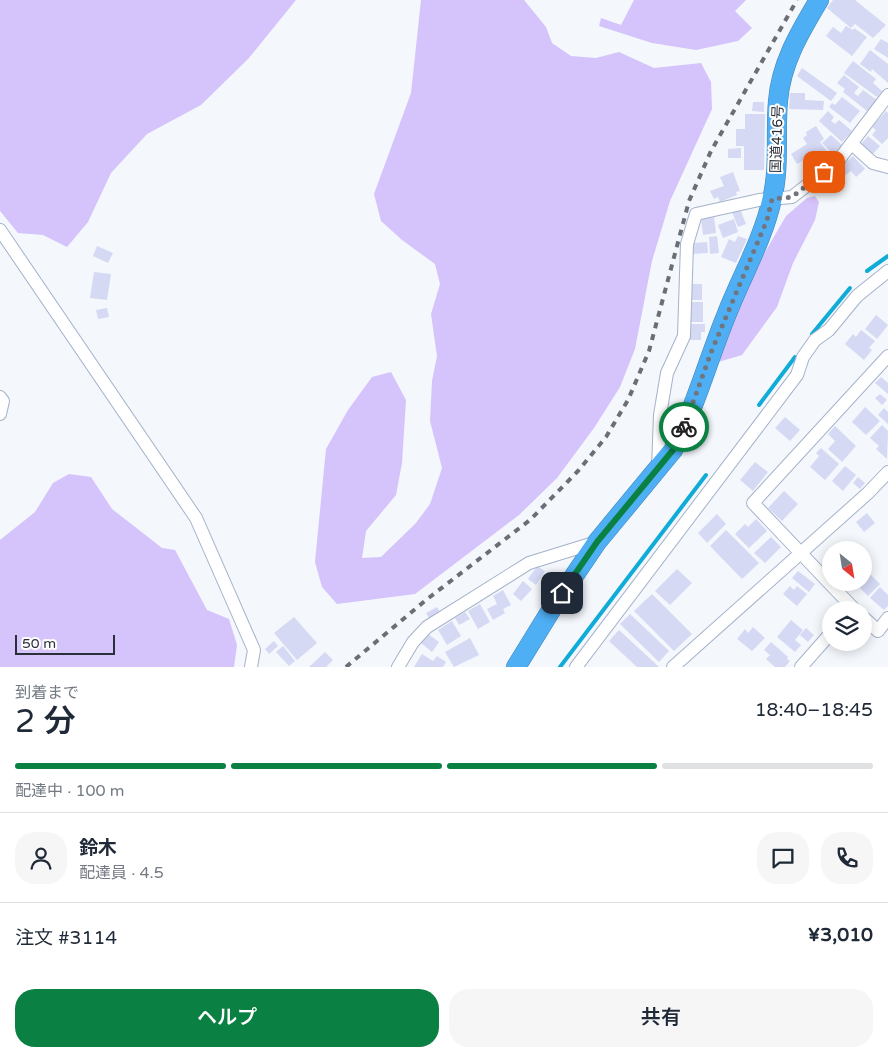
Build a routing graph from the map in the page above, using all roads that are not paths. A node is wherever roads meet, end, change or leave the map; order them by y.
1 (819, 0) edge
2 (888, 95) edge
3 (852, 144) junction
4 (888, 167) edge
5 (772, 199) junction
6 (0, 230) edge
7 (888, 271) edge
8 (888, 356) edge
9 (0, 397) edge
10 (0, 414) edge
11 (658, 467) junction
12 (888, 472) edge
13 (597, 542) junction
14 (801, 553) junction
15 (846, 601) edge
16 (888, 618) edge
17 (872, 625) edge
18 (822, 643) edge
19 (251, 667) edge
20 (398, 667) edge
21 (516, 667) edge
22 (576, 667) edge
23 (673, 667) edge
24 (800, 667) edge

1 - 5 highway, 国道416号
2 - 3 street
3 - 4 street
3 - 5 street
5 - 11 highway, 国道416号
5 - 11 street
6 - 19 street
7 - 22 street
8 - 14 street
9 - 10 street
11 - 13 highway, 国道416号
12 - 14 street
13 - 20 street
13 - 21 highway, 国道416号
14 - 15 street
14 - 23 street
16 - 17 street
18 - 24 street

